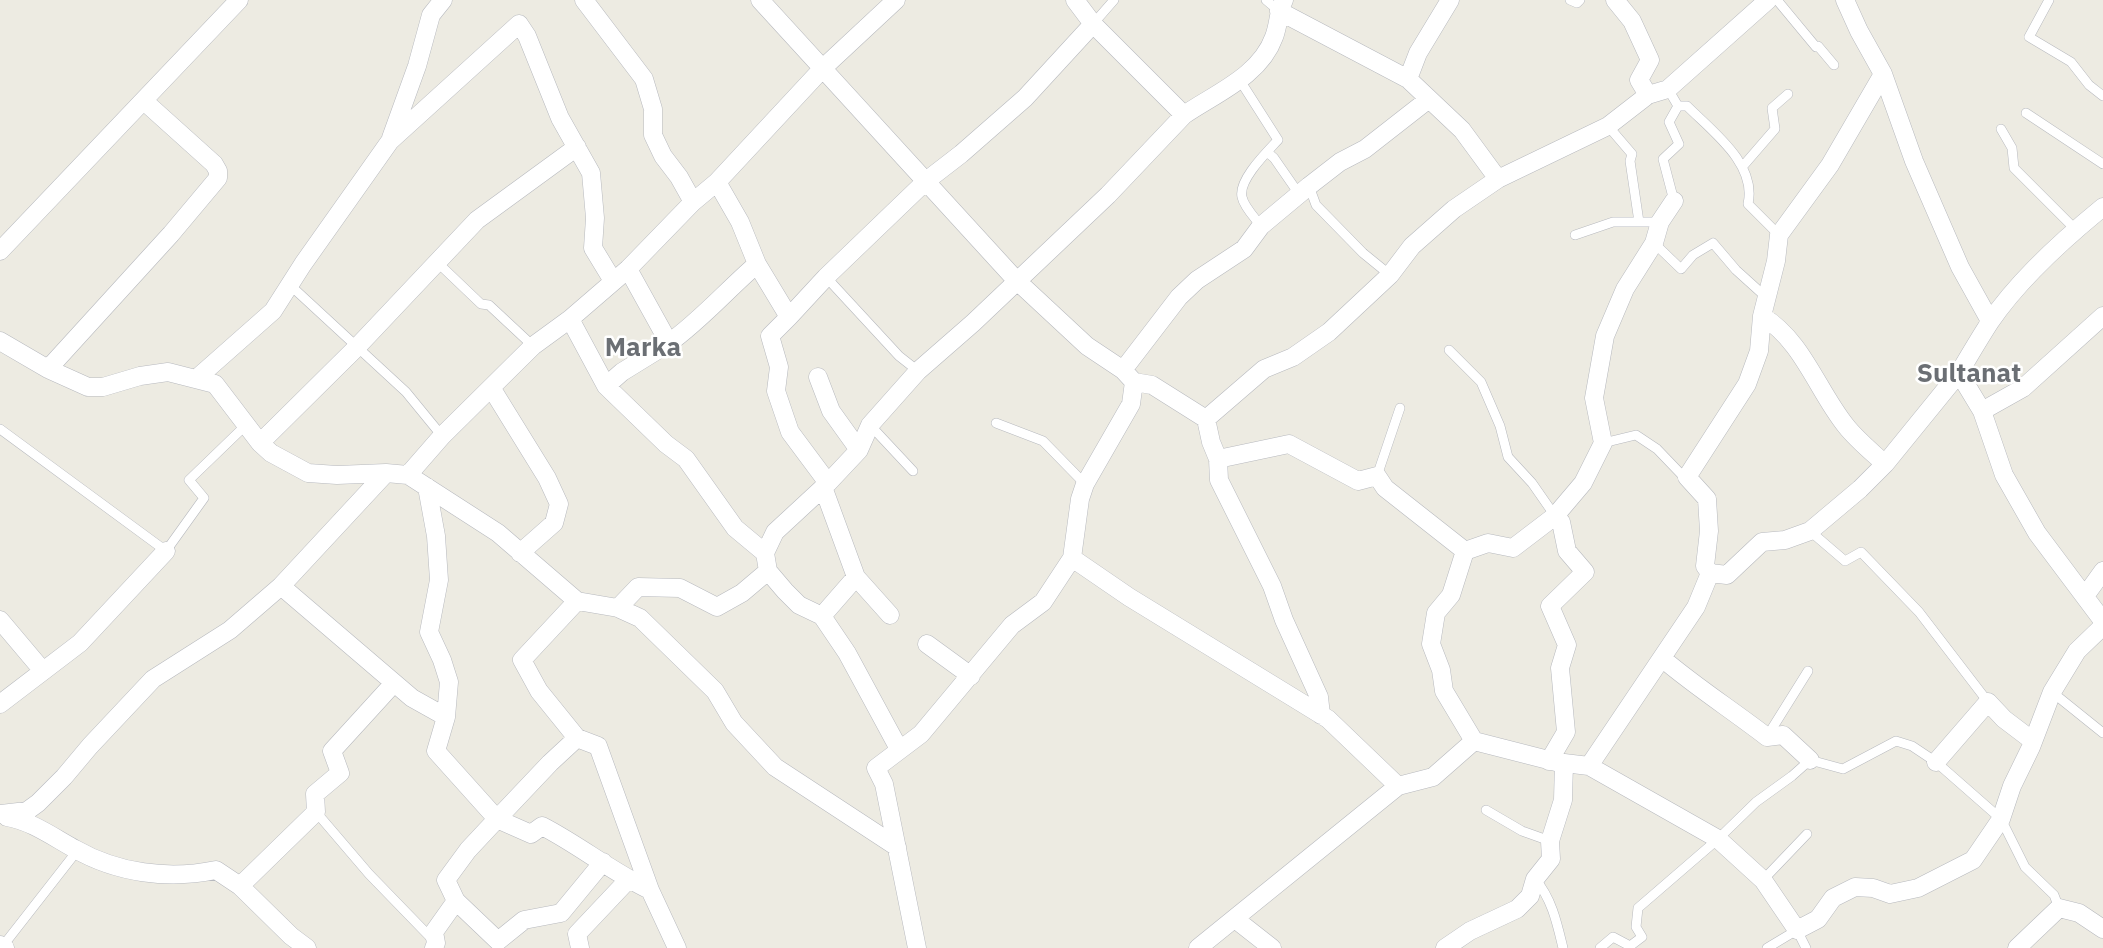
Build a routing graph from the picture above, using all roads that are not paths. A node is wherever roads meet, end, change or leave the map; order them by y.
1 (239, 0) edge
2 (443, 0) edge
3 (584, 0) edge
4 (760, 0) edge
5 (896, 0) edge
6 (1075, 0) edge
7 (1114, 0) edge
8 (1450, 0) edge
9 (1567, 0) edge
10 (1580, 0) edge
11 (1615, 0) edge
12 (1768, 0) edge
13 (1777, 0) edge
14 (1845, 0) edge
15 (2049, 0) edge
16 (1276, 4) edge
17 (1093, 23) junction
18 (1834, 65) dead end
19 (823, 68) junction
20 (1884, 74) junction
21 (1242, 78) junction
22 (1408, 79) junction
23 (1668, 89) junction
24 (1788, 94) dead end
25 (1648, 95) junction
26 (2103, 96) edge
27 (1429, 99) junction
28 (144, 101) junction
29 (1678, 106) junction
30 (2026, 113) dead end
31 (1184, 115) junction
32 (1608, 126) junction
33 (2001, 129) dead end
34 (390, 141) junction
35 (577, 147) junction
36 (1267, 152) junction
37 (2103, 164) edge
38 (1743, 166) junction
39 (1498, 179) junction
40 (926, 181) junction
41 (717, 183) junction
42 (1304, 190) junction
43 (1674, 201) joint
44 (693, 202) junction
45 (2103, 207) edge
46 (1639, 222) junction
47 (1660, 222) junction
48 (1261, 226) junction
49 (2075, 229) junction
50 (1574, 235) dead end
51 (1779, 235) junction
52 (1654, 243) junction
53 (0, 251) edge
54 (438, 263) junction
55 (757, 264) junction
56 (628, 269) junction
57 (1390, 275) junction
58 (826, 277) junction
59 (1016, 280) junction
60 (613, 281) junction
61 (290, 285) junction
62 (1767, 298) junction
63 (1762, 316) junction
64 (2103, 316) edge
65 (789, 317) junction
66 (570, 319) junction
67 (1990, 321) junction
68 (0, 341) edge
69 (669, 343) junction
70 (533, 346) junction
71 (357, 347) junction
72 (1449, 351) dead end
73 (48, 369) junction
74 (918, 371) junction
75 (1959, 373) junction
76 (818, 377) dead end
77 (1129, 377) junction
78 (196, 379) junction
79 (606, 386) junction
80 (492, 389) junction
81 (1400, 408) dead end
82 (1982, 411) junction
83 (1206, 419) junction
84 (996, 424) dead end
85 (246, 425) junction
86 (870, 425) junction
87 (0, 429) edge
88 (442, 436) junction
89 (260, 443) junction
90 (1603, 443) junction
91 (859, 450) junction
92 (1218, 459) junction
93 (1885, 464) junction
94 (1694, 467) junction
95 (913, 471) dead end
96 (386, 473) junction
97 (408, 475) junction
98 (1377, 476) junction
99 (1085, 484) junction
100 (826, 485) junction
101 (427, 487) junction
102 (1555, 516) junction
103 (1810, 531) junction
104 (166, 551) junction
105 (1465, 551) junction
106 (520, 553) junction
107 (765, 553) junction
108 (1072, 558) junction
109 (768, 571) junction
110 (2103, 571) edge
111 (1710, 573) junction
112 (856, 577) junction
113 (281, 586) junction
114 (2085, 596) junction
115 (577, 601) junction
116 (618, 608) junction
117 (890, 615) dead end
118 (822, 616) junction
119 (0, 620) edge
120 (2103, 621) edge
121 (2103, 626) edge
122 (928, 644) dead end
123 (1663, 659) junction
124 (43, 671) junction
125 (1808, 671) dead end
126 (971, 676) junction
127 (394, 683) junction
128 (2052, 692) junction
129 (1988, 702) junction
130 (0, 704) edge
131 (1321, 715) junction
132 (446, 717) junction
133 (2103, 733) edge
134 (1767, 737) junction
135 (577, 738) junction
136 (1474, 741) junction
137 (2033, 741) junction
138 (899, 749) junction
139 (1810, 760) junction
140 (1557, 762) junction
141 (1936, 762) junction
142 (1589, 766) junction
143 (1398, 786) junction
144 (1486, 810) dead end
145 (316, 812) junction
146 (0, 815) edge
147 (2001, 819) junction
148 (497, 820) junction
149 (1807, 834) dead end
150 (1718, 839) junction
151 (1550, 841) junction
152 (897, 847) junction
153 (77, 851) junction
154 (603, 862) junction
155 (1535, 879) junction
156 (628, 880) junction
157 (1763, 880) junction
158 (240, 886) junction
159 (650, 890) junction
160 (456, 901) junction
161 (2059, 908) junction
162 (1235, 919) junction
163 (2103, 929) edge
164 (1797, 930) junction
165 (435, 945) edge
166 (2, 946) edge
167 (307, 948) edge
168 (580, 948) edge
169 (677, 948) edge
170 (917, 948) edge
171 (1198, 948) edge
172 (1272, 948) edge
173 (1445, 948) edge
174 (1563, 948) edge
175 (1600, 948) edge
176 (1767, 948) edge
177 (1806, 948) edge
178 (2017, 948) edge

1 - 28 street
2 - 34 street
3 - 44 street
4 - 19 street
5 - 19 street
6 - 17 street
7 - 17 lane
8 - 22 street
9 - 10 lane
11 - 25 street
12 - 23 street
13 - 18 lane
14 - 20 street
15 - 26 lane
16 - 21 street
16 - 22 street
17 - 31 street
17 - 40 street
19 - 40 street
19 - 41 street
20 - 51 street
20 - 67 street
21 - 31 street
21 - 36 lane
22 - 27 street
23 - 25 street
23 - 29 lane
24 - 38 lane
25 - 32 street
27 - 39 street
27 - 42 street
28 - 53 street
28 - 73 street
29 - 38 lane
29 - 43 lane
30 - 37 lane
31 - 59 street
32 - 39 street
32 - 46 lane
33 - 49 lane
34 - 35 street
34 - 61 street
35 - 54 street
35 - 60 street
36 - 42 lane
36 - 48 lane
38 - 51 lane
39 - 57 street
40 - 58 street
40 - 59 street
41 - 44 street
41 - 55 street
42 - 48 street
42 - 57 lane
43 - 47 street
44 - 56 street
45 - 49 street
46 - 47 lane
46 - 50 lane
47 - 52 street
48 - 77 street
49 - 67 street
51 - 62 street
52 - 62 lane
52 - 90 street
54 - 70 lane
54 - 71 street
55 - 65 street
55 - 69 street
56 - 60 street
56 - 69 street
57 - 83 street
58 - 65 street
58 - 74 lane
59 - 74 street
59 - 77 street
60 - 66 street
61 - 71 lane
61 - 78 street
62 - 63 street
63 - 93 street
63 - 94 street
64 - 82 street
65 - 100 street
66 - 70 street
66 - 79 street
67 - 75 street
68 - 73 street
69 - 79 street
70 - 80 street
71 - 88 lane
71 - 89 street
72 - 102 lane
73 - 78 street
74 - 86 street
75 - 82 street
75 - 93 street
76 - 91 street
77 - 83 street
77 - 99 street
78 - 85 street
79 - 107 street
80 - 88 street
80 - 106 street
81 - 98 lane
82 - 114 street
83 - 92 street
84 - 99 lane
85 - 89 street
85 - 104 lane
86 - 91 street
86 - 95 lane
87 - 104 lane
88 - 97 street
89 - 96 street
90 - 94 lane
90 - 102 street
91 - 100 street
92 - 98 street
92 - 131 street
93 - 103 street
94 - 111 street
96 - 97 street
96 - 113 street
97 - 101 street
98 - 105 street
99 - 108 street
100 - 107 street
100 - 112 street
101 - 106 street
101 - 132 street
102 - 105 street
102 - 140 street
103 - 111 street
103 - 129 lane
104 - 124 street
105 - 136 street
106 - 115 street
107 - 109 street
108 - 126 street
108 - 131 street
109 - 116 street
109 - 118 street
110 - 114 street
111 - 123 street
112 - 117 street
112 - 118 street
113 - 127 street
113 - 146 street
114 - 120 street
115 - 116 street
115 - 135 street
116 - 152 street
118 - 138 street
119 - 124 street
121 - 128 street
122 - 126 street
123 - 134 street
123 - 142 street
124 - 130 street
125 - 134 lane
126 - 138 street
127 - 132 street
127 - 145 street
128 - 133 lane
128 - 137 street
129 - 137 street
129 - 141 street
131 - 143 street
132 - 148 street
134 - 139 street
135 - 148 street
135 - 159 street
136 - 140 street
136 - 143 street
137 - 147 street
138 - 152 street
139 - 141 lane
139 - 150 lane
140 - 142 street
140 - 151 street
141 - 147 lane
142 - 150 street
143 - 162 street
144 - 151 lane
145 - 158 street
145 - 165 lane
146 - 153 street
147 - 161 lane
147 - 164 street
148 - 154 street
148 - 160 street
149 - 157 lane
150 - 157 street
150 - 175 lane
151 - 155 street
152 - 170 street
153 - 158 street
153 - 166 lane
154 - 156 street
154 - 160 street
155 - 173 street
155 - 174 lane
156 - 159 street
156 - 168 street
157 - 164 street
158 - 167 street
159 - 169 street
160 - 165 street
161 - 163 street
161 - 178 street
162 - 171 street
162 - 172 street
164 - 176 lane
164 - 177 lane

